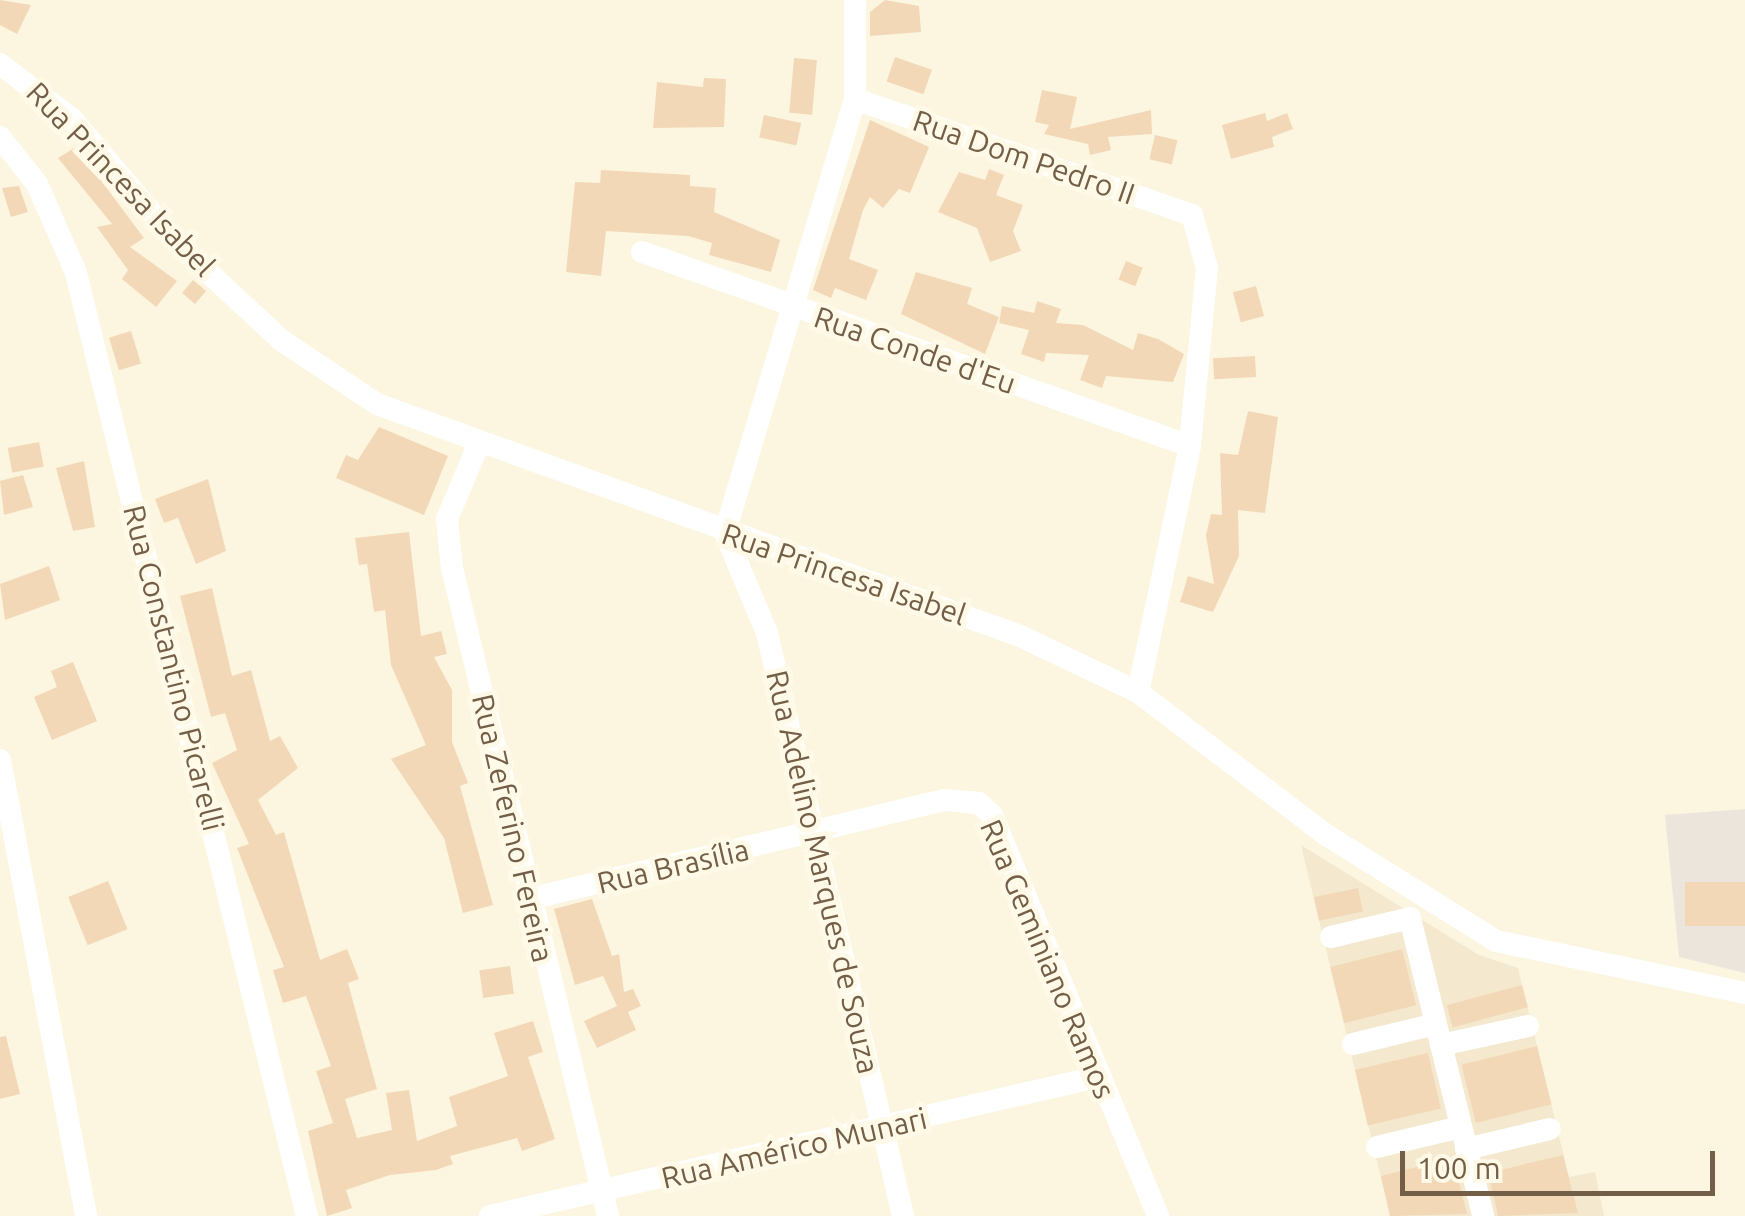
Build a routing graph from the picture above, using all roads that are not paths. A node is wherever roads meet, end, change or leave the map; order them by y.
1 (855, 0) edge
2 (0, 64) edge
3 (855, 99) junction
4 (0, 138) edge
5 (642, 252) dead end
6 (787, 306) junction
7 (479, 443) junction
8 (1190, 446) junction
9 (726, 533) junction
10 (1138, 692) junction
11 (0, 760) edge
12 (2, 792) edge
13 (816, 834) junction
14 (528, 899) junction
15 (1331, 937) dead end
16 (1745, 993) edge
17 (1528, 1026) dead end
18 (1439, 1035) junction
19 (1353, 1044) dead end
20 (1097, 1077) junction
21 (882, 1126) junction
22 (1550, 1129) dead end
23 (1464, 1138) junction
24 (1377, 1148) dead end
25 (605, 1205) edge
26 (86, 1216) edge
27 (307, 1216) edge
28 (490, 1216) edge
29 (904, 1216) edge
30 (1158, 1216) edge
31 (1483, 1216) edge

1 - 3 street
2 - 7 street, Rua Princesa Isabel
3 - 6 street
3 - 8 street, Rua Dom Pedro II
4 - 27 street, Rua Constantino Picarelli
5 - 6 street, Rua Conde d'Eu
6 - 8 street, Rua Conde d'Eu
6 - 9 street
7 - 9 street, Rua Princesa Isabel
7 - 14 street, Rua Zeferino Fereira
8 - 10 street
9 - 10 street, Rua Princesa Isabel
9 - 13 street, Rua Adelino Marques de Souza
10 - 16 street, Rua Princesa Isabel
11 - 12 street
12 - 26 street
13 - 14 street, Rua Brasília
13 - 20 street, Rua Geminiano Ramos
13 - 21 street, Rua Adelino Marques de Souza
14 - 25 street, Rua Zeferino Fereira
15 - 18 street
17 - 18 street
18 - 19 street
18 - 23 street
20 - 21 street, Rua Américo Munari
20 - 30 street, Rua Geminiano Ramos
21 - 25 street, Rua Américo Munari
21 - 29 street, Rua Adelino Marques de Souza
22 - 23 street
23 - 24 street
23 - 31 street
25 - 28 street, Rua Américo Munari

